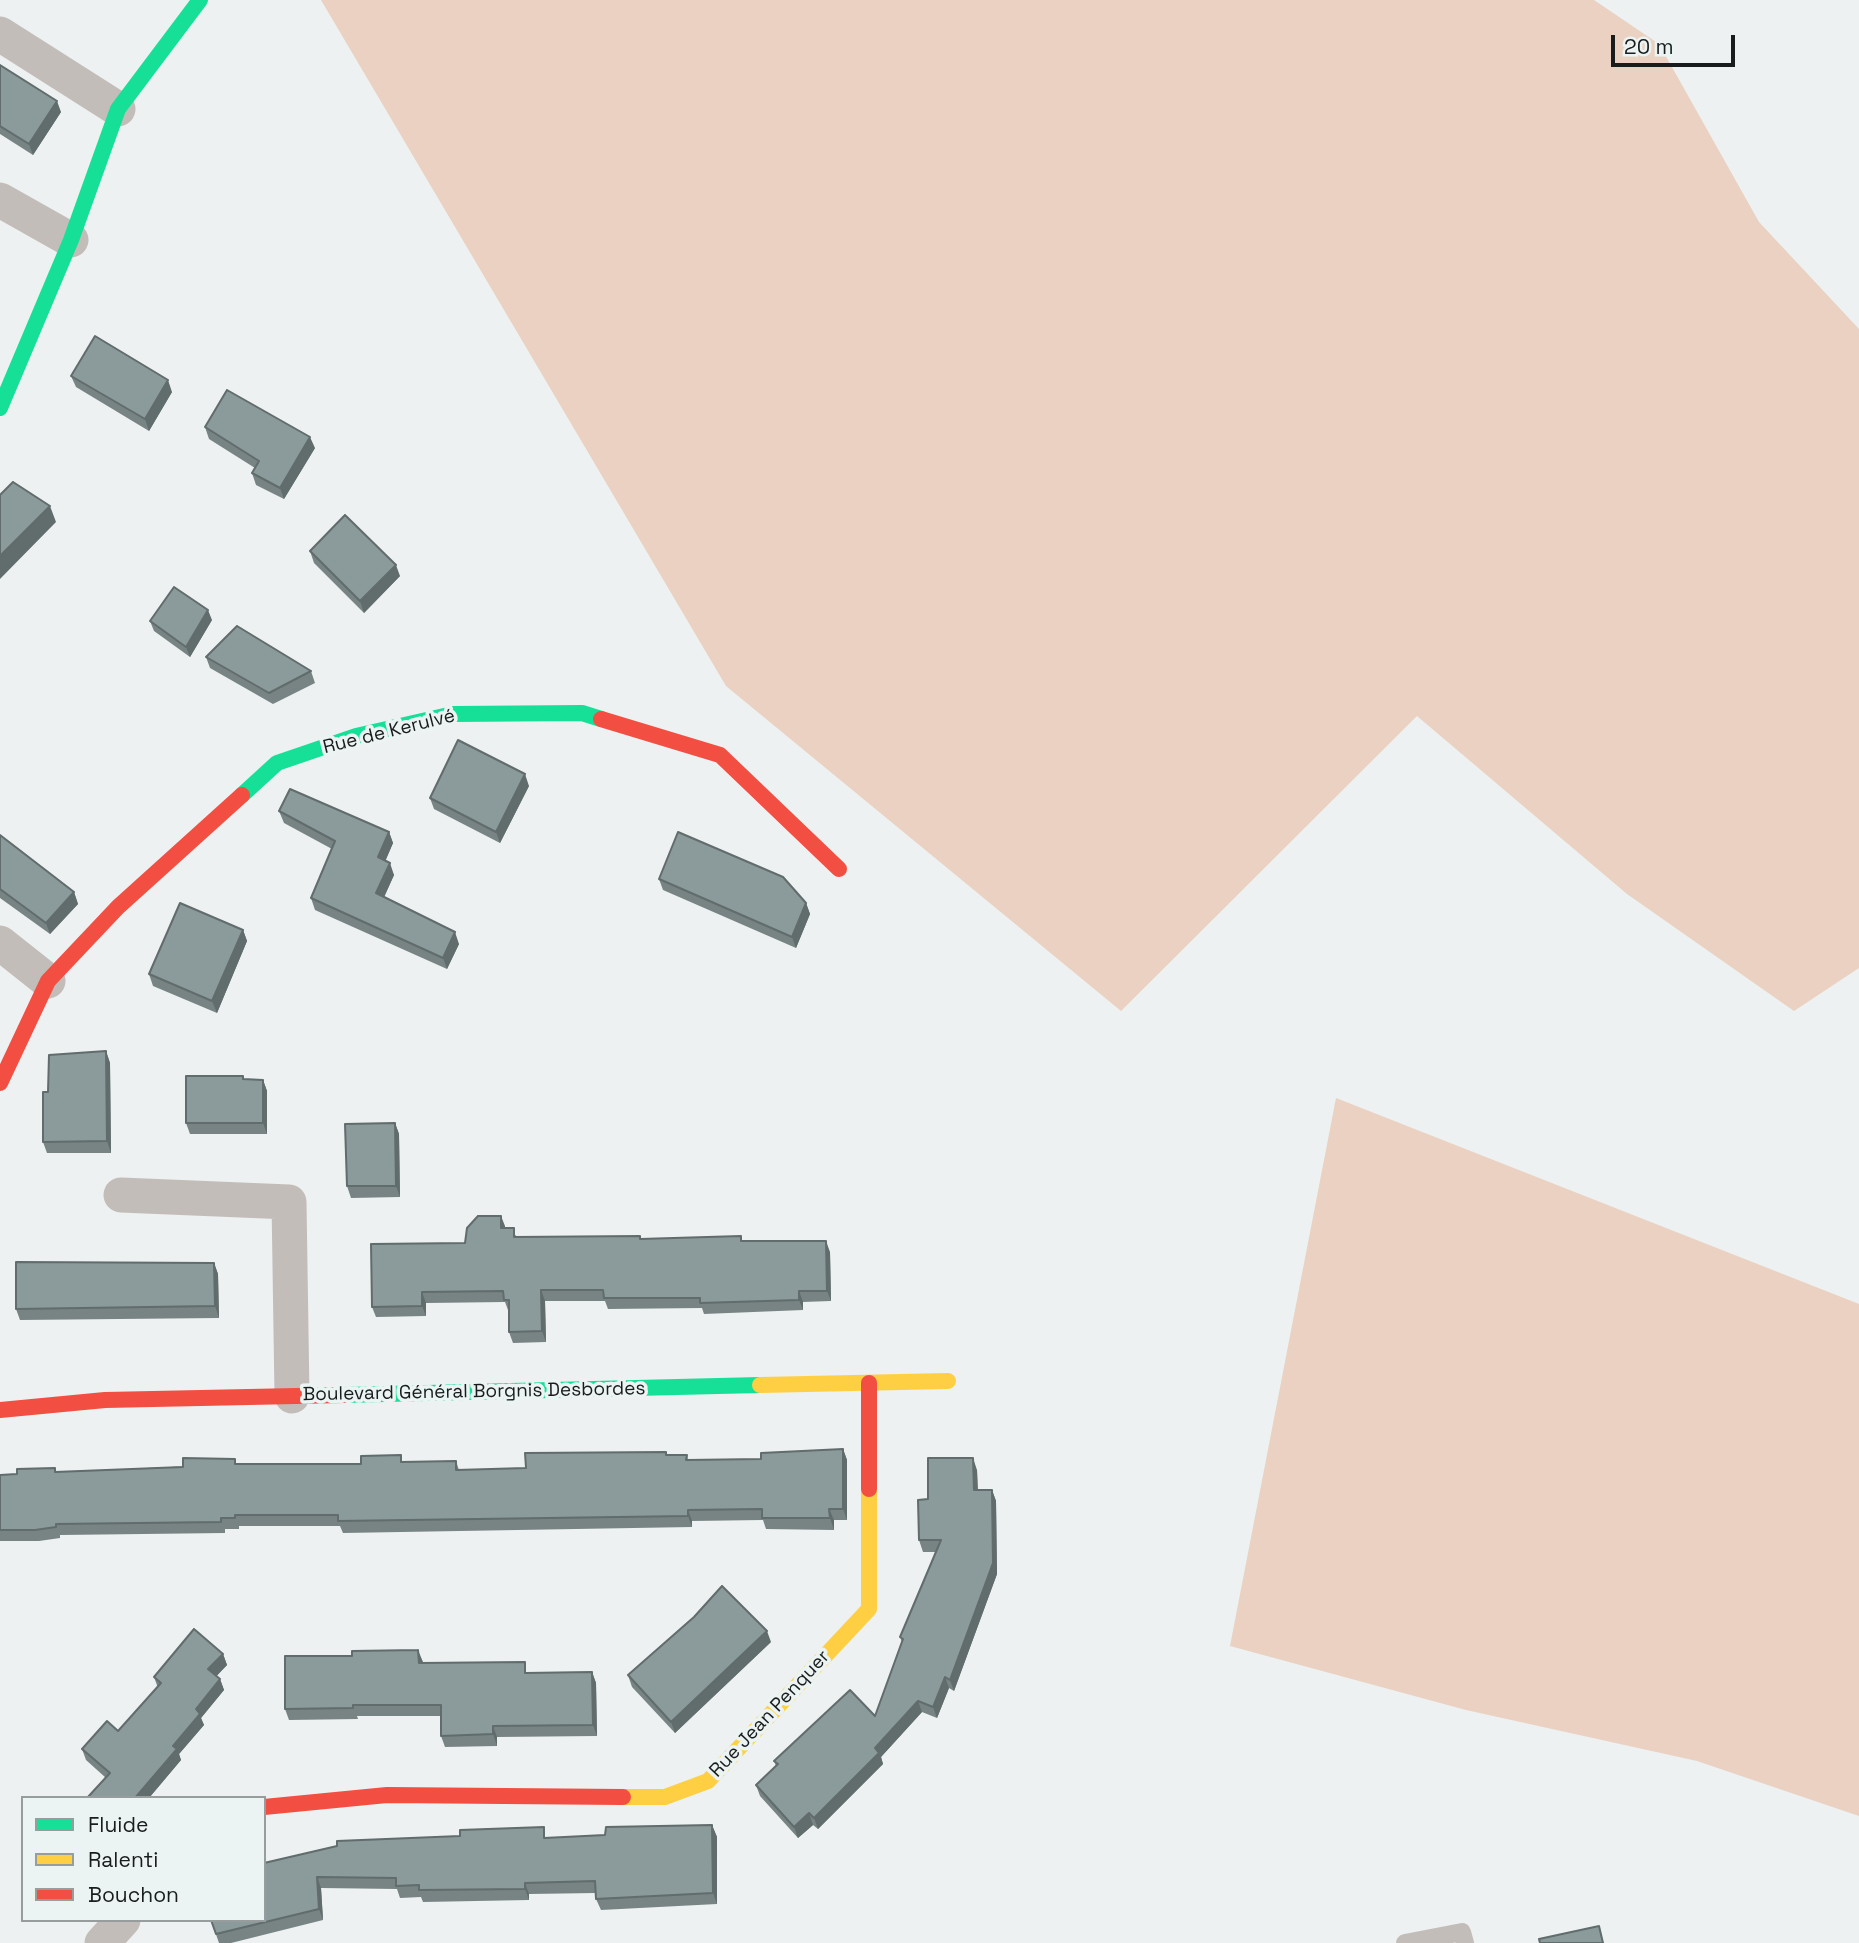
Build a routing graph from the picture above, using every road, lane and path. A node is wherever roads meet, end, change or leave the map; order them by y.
1 (200, 0) edge
2 (0, 34) edge
3 (118, 109) junction
4 (0, 200) edge
5 (71, 240) junction
6 (0, 408) edge
7 (839, 869) dead end
8 (0, 943) edge
9 (48, 981) junction
10 (0, 1083) edge
11 (121, 1195) dead end
12 (948, 1381) dead end
13 (869, 1383) junction
14 (292, 1396) junction
15 (0, 1409) edge
16 (266, 1807) edge
17 (121, 1922) edge
18 (102, 1943) edge
19 (1405, 1943) edge
20 (1465, 1943) edge

1 - 3 street
2 - 3 street
3 - 5 street
4 - 5 street
5 - 6 street
7 - 9 street, Rue de Kerulvé
8 - 9 street
9 - 10 street, Rue de Kerulvé
11 - 14 street
12 - 13 street, Boulevard Général Borgnis Desbordes
13 - 14 street, Boulevard Général Borgnis Desbordes
13 - 16 street, Rue Jean Penquer
14 - 15 street, Boulevard Général Borgnis Desbordes
17 - 18 street
19 - 20 lane

